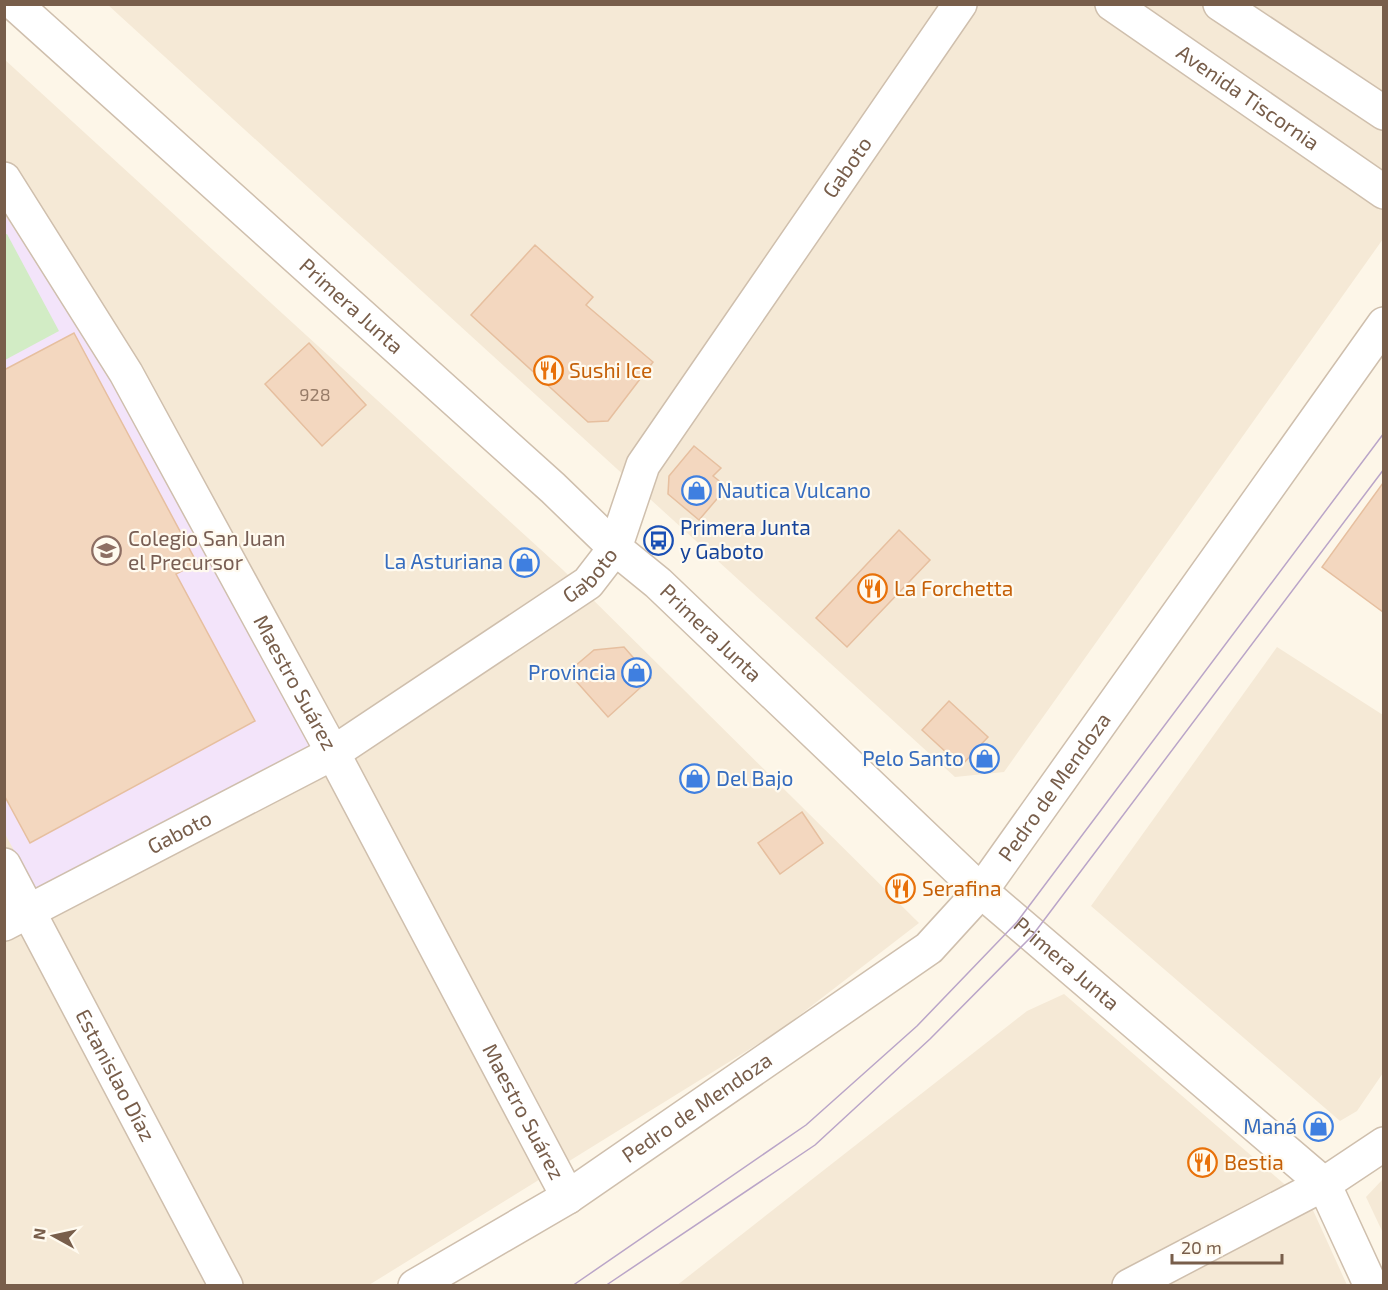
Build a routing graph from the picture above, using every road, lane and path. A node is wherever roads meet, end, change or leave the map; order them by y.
1 (15, 4) edge
2 (960, 4) edge
3 (1112, 4) edge
4 (1220, 4) edge
5 (1383, 113) edge
6 (4, 178) edge
7 (1383, 192) edge
8 (1383, 324) edge
9 (615, 548) junction
10 (333, 753) junction
11 (4, 865) edge
12 (981, 891) junction
13 (17, 918) edge
14 (1383, 1144) edge
15 (1324, 1184) junction
16 (568, 1197) junction
17 (226, 1286) edge
18 (415, 1286) edge
19 (1129, 1286) edge
20 (1371, 1286) edge

1 - 9 street, Primera Junta
2 - 9 street, Gaboto
3 - 7 street, Avenida Tiscornia
4 - 5 street
6 - 10 street, Maestro Suárez
8 - 12 street, Pedro de Mendoza
9 - 10 street, Gaboto
9 - 12 street, Primera Junta
10 - 13 street, Gaboto
10 - 16 street, Maestro Suárez
11 - 13 street, Estanislao Díaz
12 - 15 street, Primera Junta
12 - 16 street, Pedro de Mendoza
13 - 17 street, Estanislao Díaz
14 - 15 street
15 - 19 street
15 - 20 street, Primera Junta
16 - 18 street, Pedro de Mendoza

